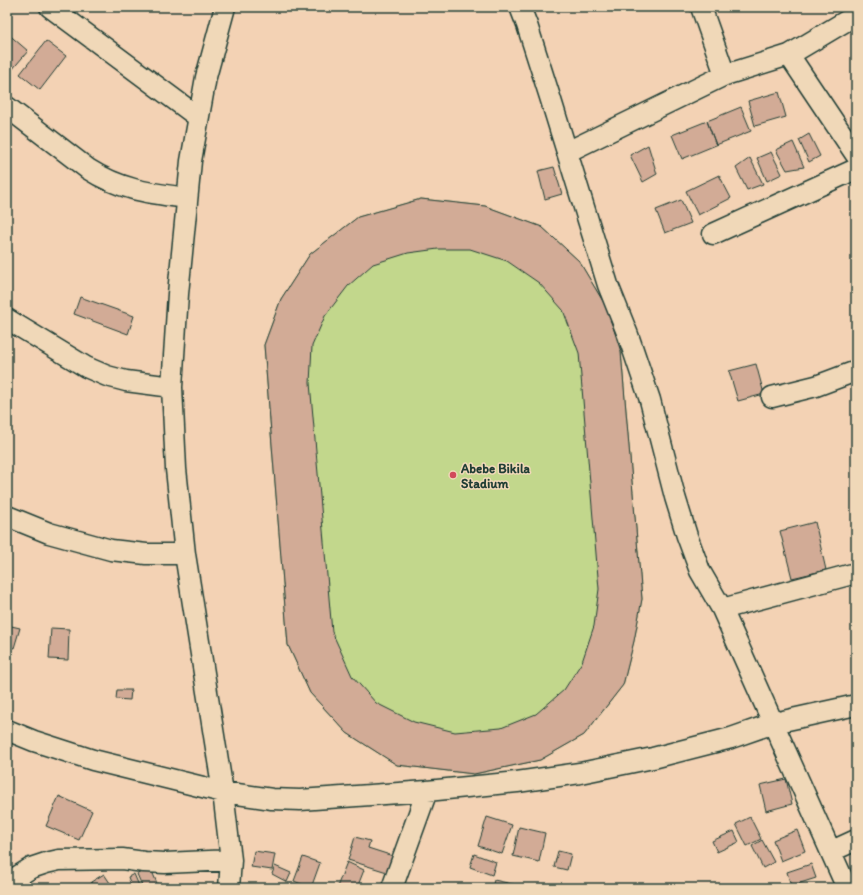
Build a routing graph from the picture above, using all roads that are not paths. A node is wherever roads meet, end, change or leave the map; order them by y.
1 (50, 7) edge
2 (225, 7) edge
3 (520, 7) edge
4 (701, 7) edge
5 (856, 15) edge
6 (789, 55) junction
7 (725, 75) junction
8 (7, 107) edge
9 (198, 117) junction
10 (567, 152) junction
11 (856, 155) edge
12 (856, 169) edge
13 (187, 198) junction
14 (713, 234) dead end
15 (7, 319) edge
16 (856, 371) edge
17 (172, 387) junction
18 (772, 397) dead end
19 (7, 516) edge
20 (185, 554) junction
21 (856, 573) edge
22 (722, 609) junction
23 (856, 704) edge
24 (774, 723) junction
25 (7, 730) edge
26 (224, 792) junction
27 (427, 792) junction
28 (856, 840) edge
29 (832, 851) junction
30 (231, 860) junction
31 (7, 883) edge
32 (229, 888) edge
33 (392, 888) edge
34 (847, 888) edge

1 - 9 street
2 - 9 street
3 - 10 street
4 - 7 street
5 - 6 street
6 - 7 street
6 - 11 street
7 - 10 street
8 - 13 street
9 - 13 street
10 - 22 street
12 - 14 street
13 - 17 street
15 - 17 street
16 - 18 street
17 - 20 street
19 - 20 street
20 - 26 street
21 - 22 street
22 - 24 street
23 - 24 street
24 - 27 street
24 - 29 street
25 - 26 street
26 - 27 street
26 - 30 street
27 - 33 street
28 - 29 street
29 - 34 street
30 - 31 street
30 - 32 street

